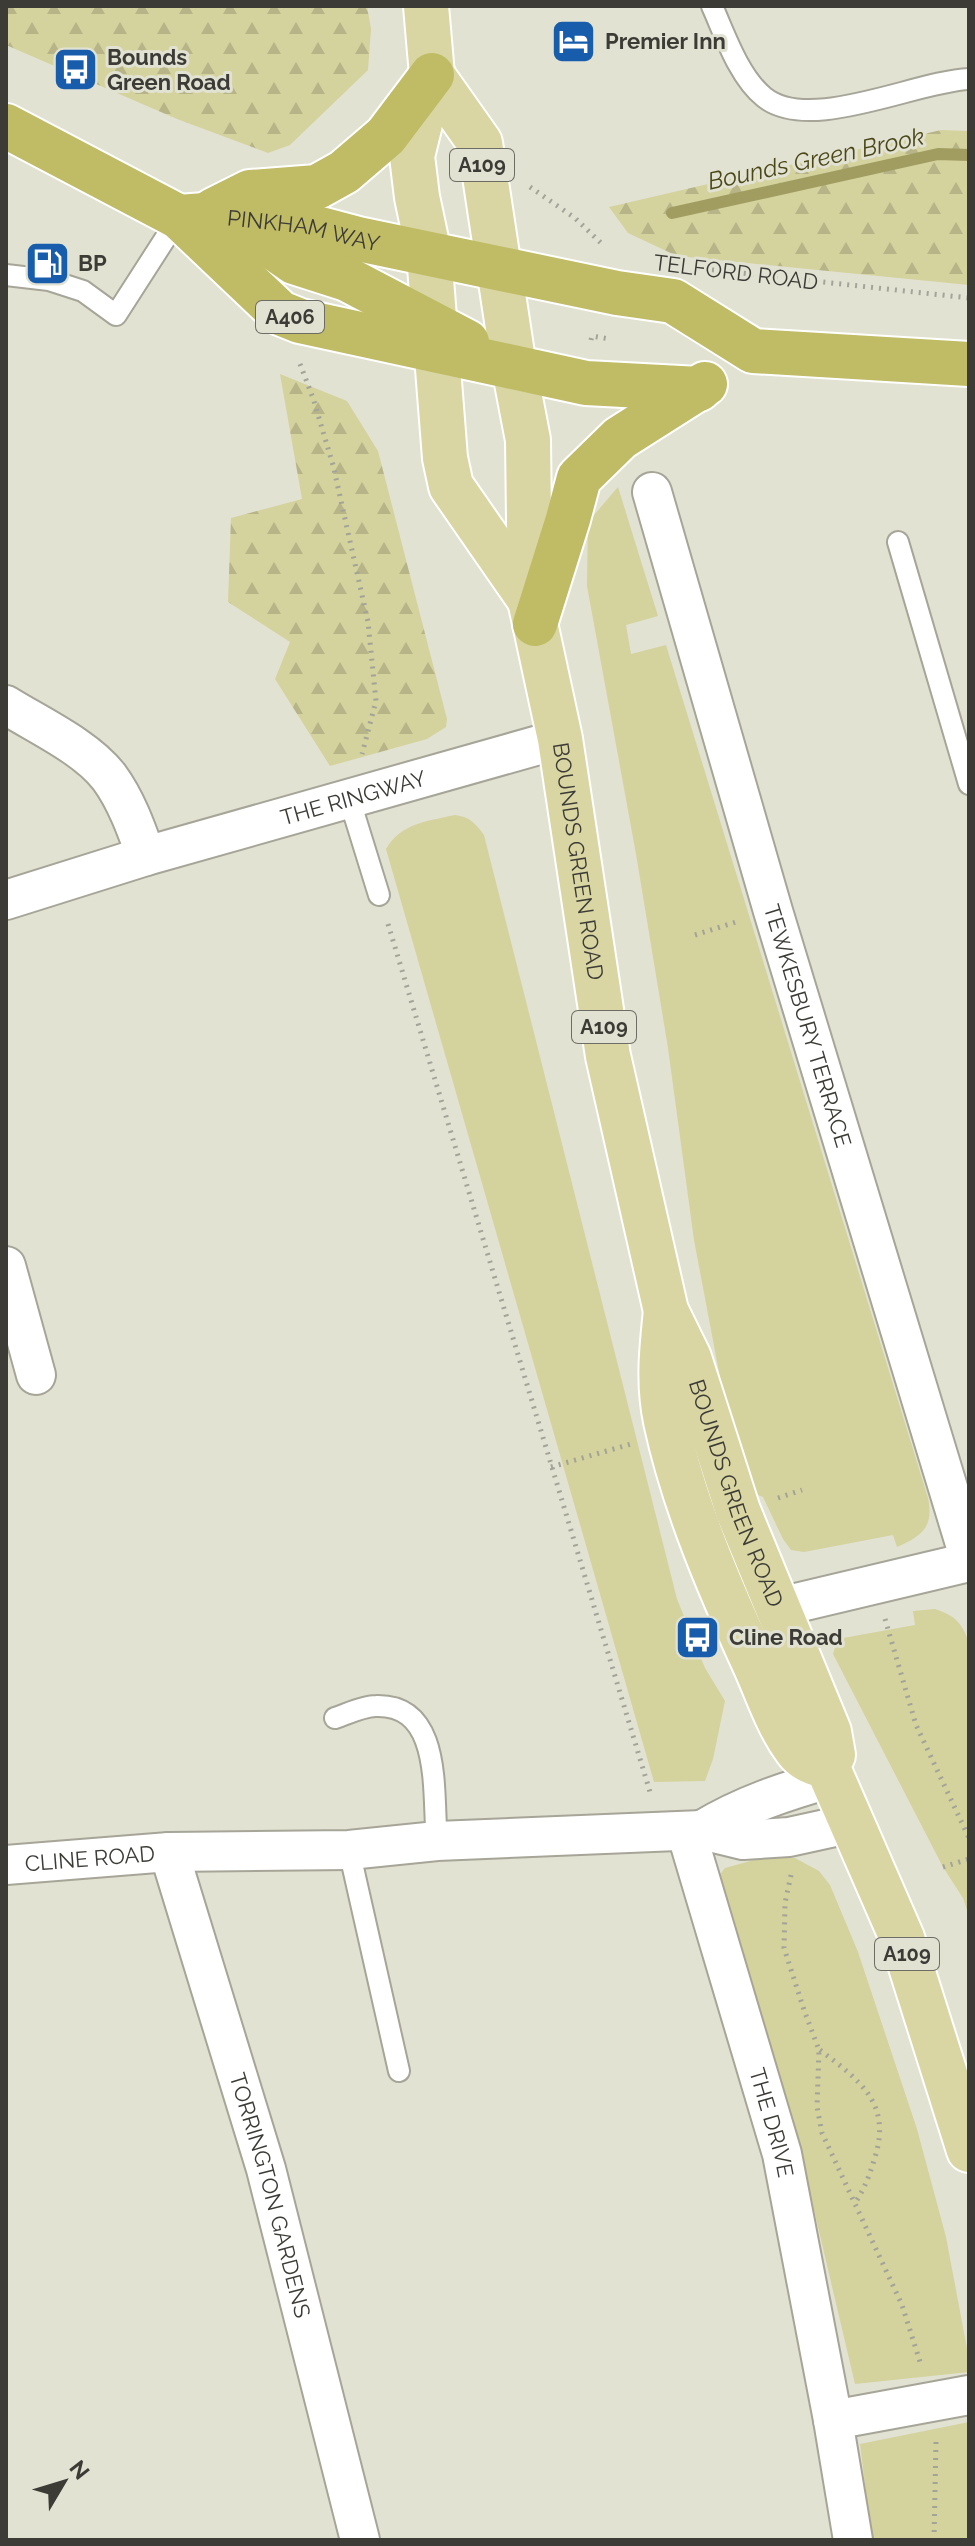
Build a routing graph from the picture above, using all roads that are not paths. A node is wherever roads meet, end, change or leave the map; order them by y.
1 (426, 6) edge
2 (712, 6) edge
3 (432, 75) junction
4 (969, 79) edge
5 (6, 126) edge
6 (204, 216) junction
7 (429, 254) junction
8 (500, 268) junction
9 (6, 275) edge
10 (435, 338) junction
11 (753, 351) junction
12 (969, 364) edge
13 (514, 367) junction
14 (699, 389) junction
15 (652, 492) dead end
16 (898, 542) dead end
17 (532, 612) junction
18 (6, 705) edge
19 (560, 739) junction
20 (968, 775) edge
21 (355, 781) junction
22 (146, 856) junction
23 (379, 895) road end
24 (6, 900) edge
25 (6, 1266) edge
26 (666, 1311) junction
27 (36, 1375) dead end
28 (969, 1559) edge
29 (777, 1607) junction
30 (734, 1619) junction
31 (335, 1718) dead end
32 (829, 1772) junction
33 (853, 1823) junction
34 (694, 1831) junction
35 (437, 1841) junction
36 (349, 1850) junction
37 (169, 1852) junction
38 (6, 1865) edge
39 (399, 2071) dead end
40 (969, 2150) edge
41 (969, 2395) edge
42 (833, 2420) junction
43 (360, 2540) edge
44 (853, 2540) edge

1 - 3 main road, A109
2 - 4 lane
3 - 6 highway
3 - 7 main road, A109
3 - 8 main road, A109
5 - 6 highway, PINKHAM WAY
6 - 7 highway, PINKHAM WAY
6 - 9 lane
6 - 10 highway
7 - 8 highway, PINKHAM WAY
7 - 10 main road, BOUNDS GREEN ROAD / A109
8 - 11 highway, TELFORD ROAD
8 - 13 main road, A109
10 - 13 highway
10 - 17 main road, BOUNDS GREEN ROAD / A109
11 - 12 highway, TELFORD ROAD
11 - 14 highway
13 - 14 highway
13 - 17 main road, BOUNDS GREEN ROAD / A109
14 - 17 highway
15 - 28 street, TEWKESBURY TERRACE
16 - 20 lane
17 - 19 main road, BOUNDS GREEN ROAD / A109
18 - 22 street
19 - 21 street, THE RINGWAY
19 - 26 main road, BOUNDS GREEN ROAD / A109
21 - 22 street, THE RINGWAY
21 - 23 lane
22 - 24 street, THE RINGWAY
25 - 27 street
26 - 29 main road, BOUNDS GREEN ROAD / A109
26 - 30 main road, BOUNDS GREEN ROAD / A109
28 - 29 street
29 - 30 street
29 - 32 main road, BOUNDS GREEN ROAD / A109
30 - 32 main road, BOUNDS GREEN ROAD / A109
31 - 35 lane
32 - 33 main road, BOUNDS GREEN ROAD / A109
32 - 34 street, CLINE ROAD
33 - 34 street, CLINE ROAD
33 - 40 main road, BOUNDS GREEN ROAD / A109
34 - 35 street, CLINE ROAD
34 - 42 street, THE DRIVE
35 - 36 street, CLINE ROAD
36 - 37 street, CLINE ROAD
36 - 39 lane
37 - 38 street, CLINE ROAD
37 - 43 street, TORRINGTON GARDENS
41 - 42 street
42 - 44 street, THE DRIVE

